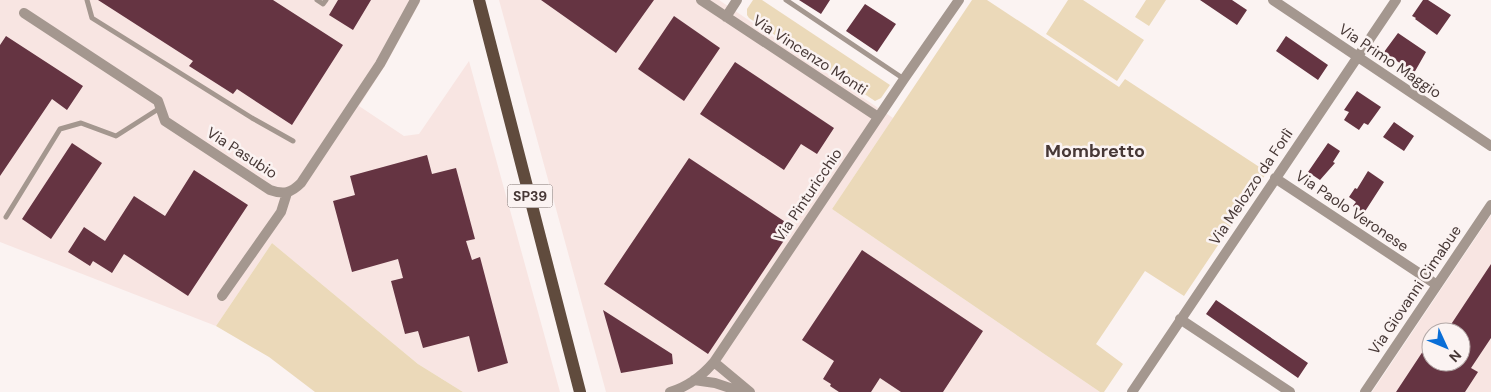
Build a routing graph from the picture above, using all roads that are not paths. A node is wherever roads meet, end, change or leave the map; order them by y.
1 (87, 0) edge
2 (317, 0) edge
3 (326, 0) edge
4 (415, 0) edge
5 (478, 0) edge
6 (701, 0) edge
7 (737, 0) edge
8 (786, 0) edge
9 (959, 0) edge
10 (1273, 0) edge
11 (1396, 0) edge
12 (24, 13) dead end
13 (726, 17) junction
14 (1358, 57) junction
15 (904, 79) junction
16 (160, 107) junction
17 (878, 117) junction
18 (293, 141) dead end
19 (1491, 146) edge
20 (1276, 178) junction
21 (287, 193) junction
22 (1491, 205) edge
23 (6, 217) dead end
24 (1437, 285) junction
25 (222, 296) dead end
26 (1180, 320) junction
27 (714, 362) junction
28 (694, 380) junction
29 (580, 392) edge
30 (670, 392) edge
31 (742, 392) edge
32 (750, 392) edge
33 (1132, 392) edge
34 (1290, 392) edge
35 (1365, 392) edge

1 - 18 lane
2 - 3 lane
4 - 21 street, Via Pasubio
5 - 29 main road, SP39
6 - 13 street, Via Vincenzo Monti
7 - 13 street
8 - 15 lane
9 - 15 street, Via Pinturicchio
10 - 14 street, Via Primo Maggio
11 - 14 street, Via Melozzo da Forlì
12 - 16 street, Via Pasubio
13 - 17 street, Via Vincenzo Monti
14 - 19 street, Via Primo Maggio
14 - 20 street, Via Melozzo da Forlì
15 - 17 street, Via Pinturicchio
16 - 21 street, Via Pasubio
16 - 23 lane
17 - 27 street, Via Pinturicchio
20 - 24 street, Via Paolo Veronese
20 - 26 street, Via Melozzo da Forlì
21 - 25 street
22 - 24 street, Via Giovanni Cimabue
24 - 35 street, Via Giovanni Cimabue
26 - 33 street, Via Melozzo da Forlì
26 - 34 street
27 - 28 street, Via Pinturicchio
27 - 32 street
28 - 30 street, Via Pinturicchio
28 - 31 street

